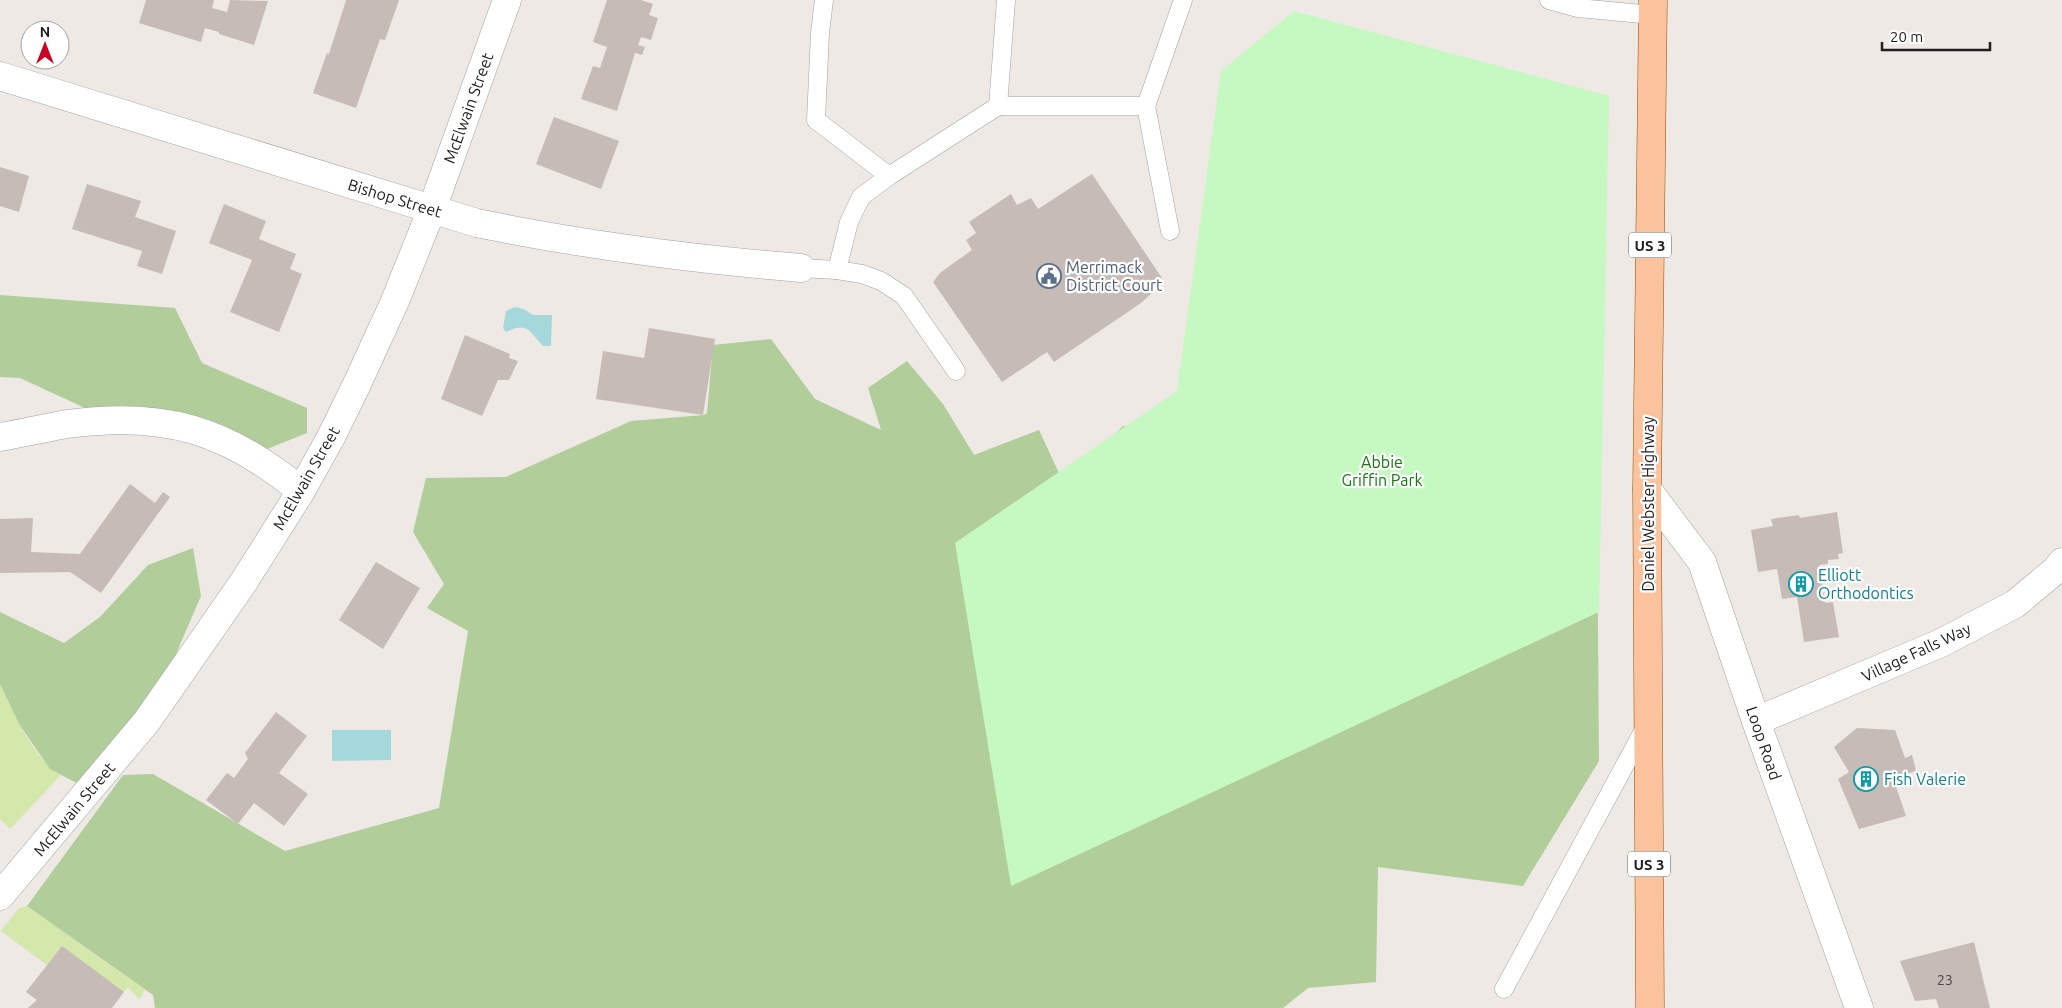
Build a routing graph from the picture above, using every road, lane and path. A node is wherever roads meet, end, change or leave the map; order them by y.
1 (507, 0) edge
2 (824, 0) edge
3 (1006, 0) edge
4 (1183, 0) edge
5 (1549, 0) edge
6 (1653, 7) edge
7 (0, 76) edge
8 (998, 106) junction
9 (1146, 106) junction
10 (889, 176) junction
11 (432, 209) junction
12 (1170, 231) dead end
13 (801, 268) joint
14 (837, 270) junction
15 (956, 371) dead end
16 (0, 437) edge
17 (1647, 490) junction
18 (301, 491) junction
19 (2062, 562) edge
20 (1648, 721) junction
21 (1756, 721) junction
22 (0, 896) edge
23 (1504, 989) dead end
24 (1650, 1008) edge
25 (1859, 1008) edge

1 - 11 street, McElwain Street
2 - 10 lane
3 - 8 lane
4 - 9 lane
5 - 6 lane
6 - 17 main road, Daniel Webster Highway / US 3
7 - 11 street, Bishop Street
8 - 9 lane
8 - 10 lane
9 - 12 lane
10 - 14 lane
11 - 13 street, Bishop Street
11 - 18 street, McElwain Street
13 - 14 lane
14 - 15 lane
16 - 18 street
17 - 20 main road, Daniel Webster Highway / US 3
17 - 21 street, Loop Road
18 - 22 street, McElwain Street
19 - 21 street, Village Falls Way
20 - 23 lane
20 - 24 main road, Daniel Webster Highway / US 3
21 - 25 street, Loop Road

